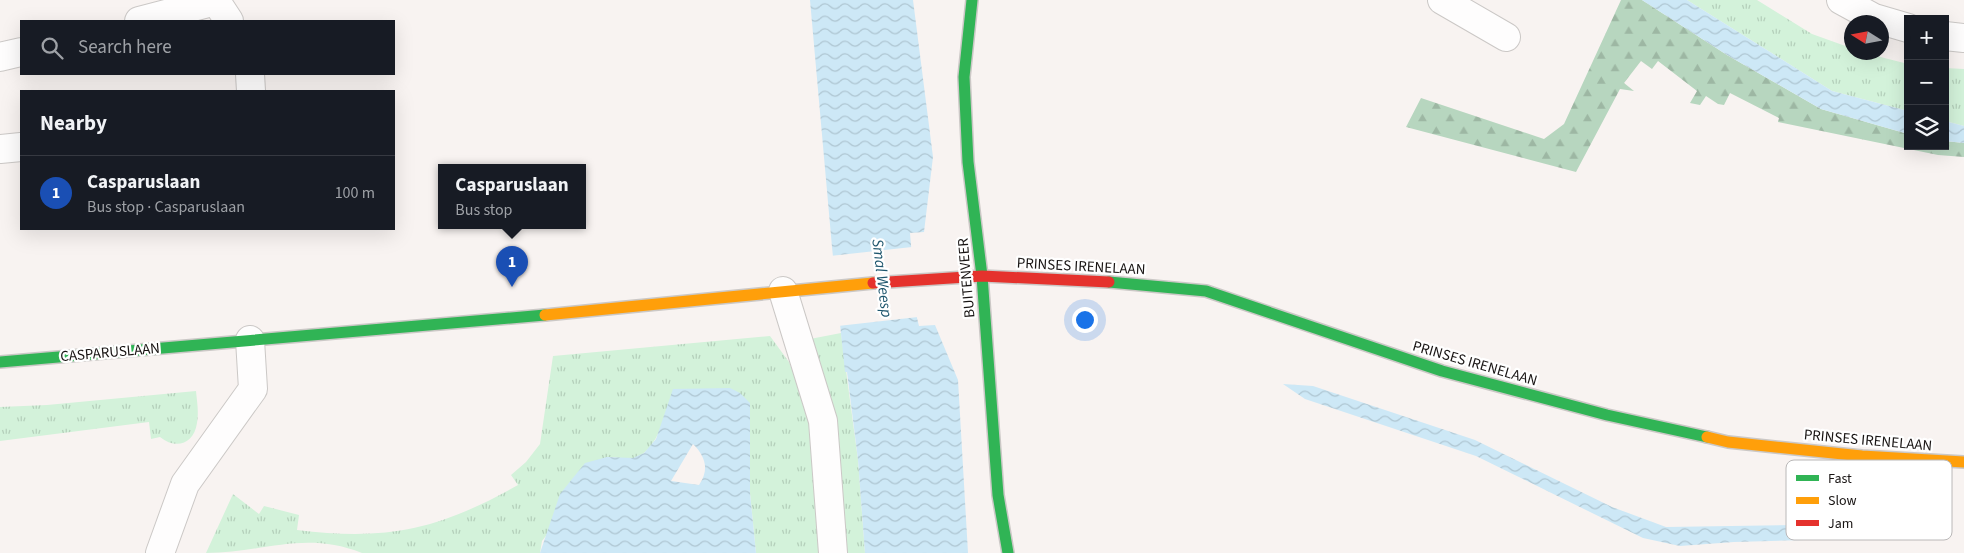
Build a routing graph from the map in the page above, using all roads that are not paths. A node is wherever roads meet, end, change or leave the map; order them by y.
1 (972, 0) edge
2 (1442, 0) edge
3 (1841, 0) edge
4 (221, 8) edge
5 (145, 20) edge
6 (1904, 27) edge
7 (1949, 36) edge
8 (1506, 37) dead end
9 (1964, 38) edge
10 (20, 52) edge
11 (0, 57) edge
12 (250, 75) edge
13 (251, 90) edge
14 (20, 147) edge
15 (0, 149) edge
16 (982, 276) junction
17 (783, 291) junction
18 (250, 340) junction
19 (0, 362) edge
20 (1930, 460) edge
21 (160, 553) edge
22 (833, 553) edge
23 (1008, 553) edge

1 - 16 main road, BUITENVEER
2 - 8 street
3 - 6 street
4 - 5 street
7 - 9 street
10 - 11 street
12 - 13 street
14 - 15 street
16 - 17 main road, CASPARUSLAAN
16 - 20 main road, PRINSES IRENELAAN
16 - 23 main road, BUITENVEER
17 - 18 main road, CASPARUSLAAN
17 - 22 street
18 - 19 main road, CASPARUSLAAN
18 - 21 street

